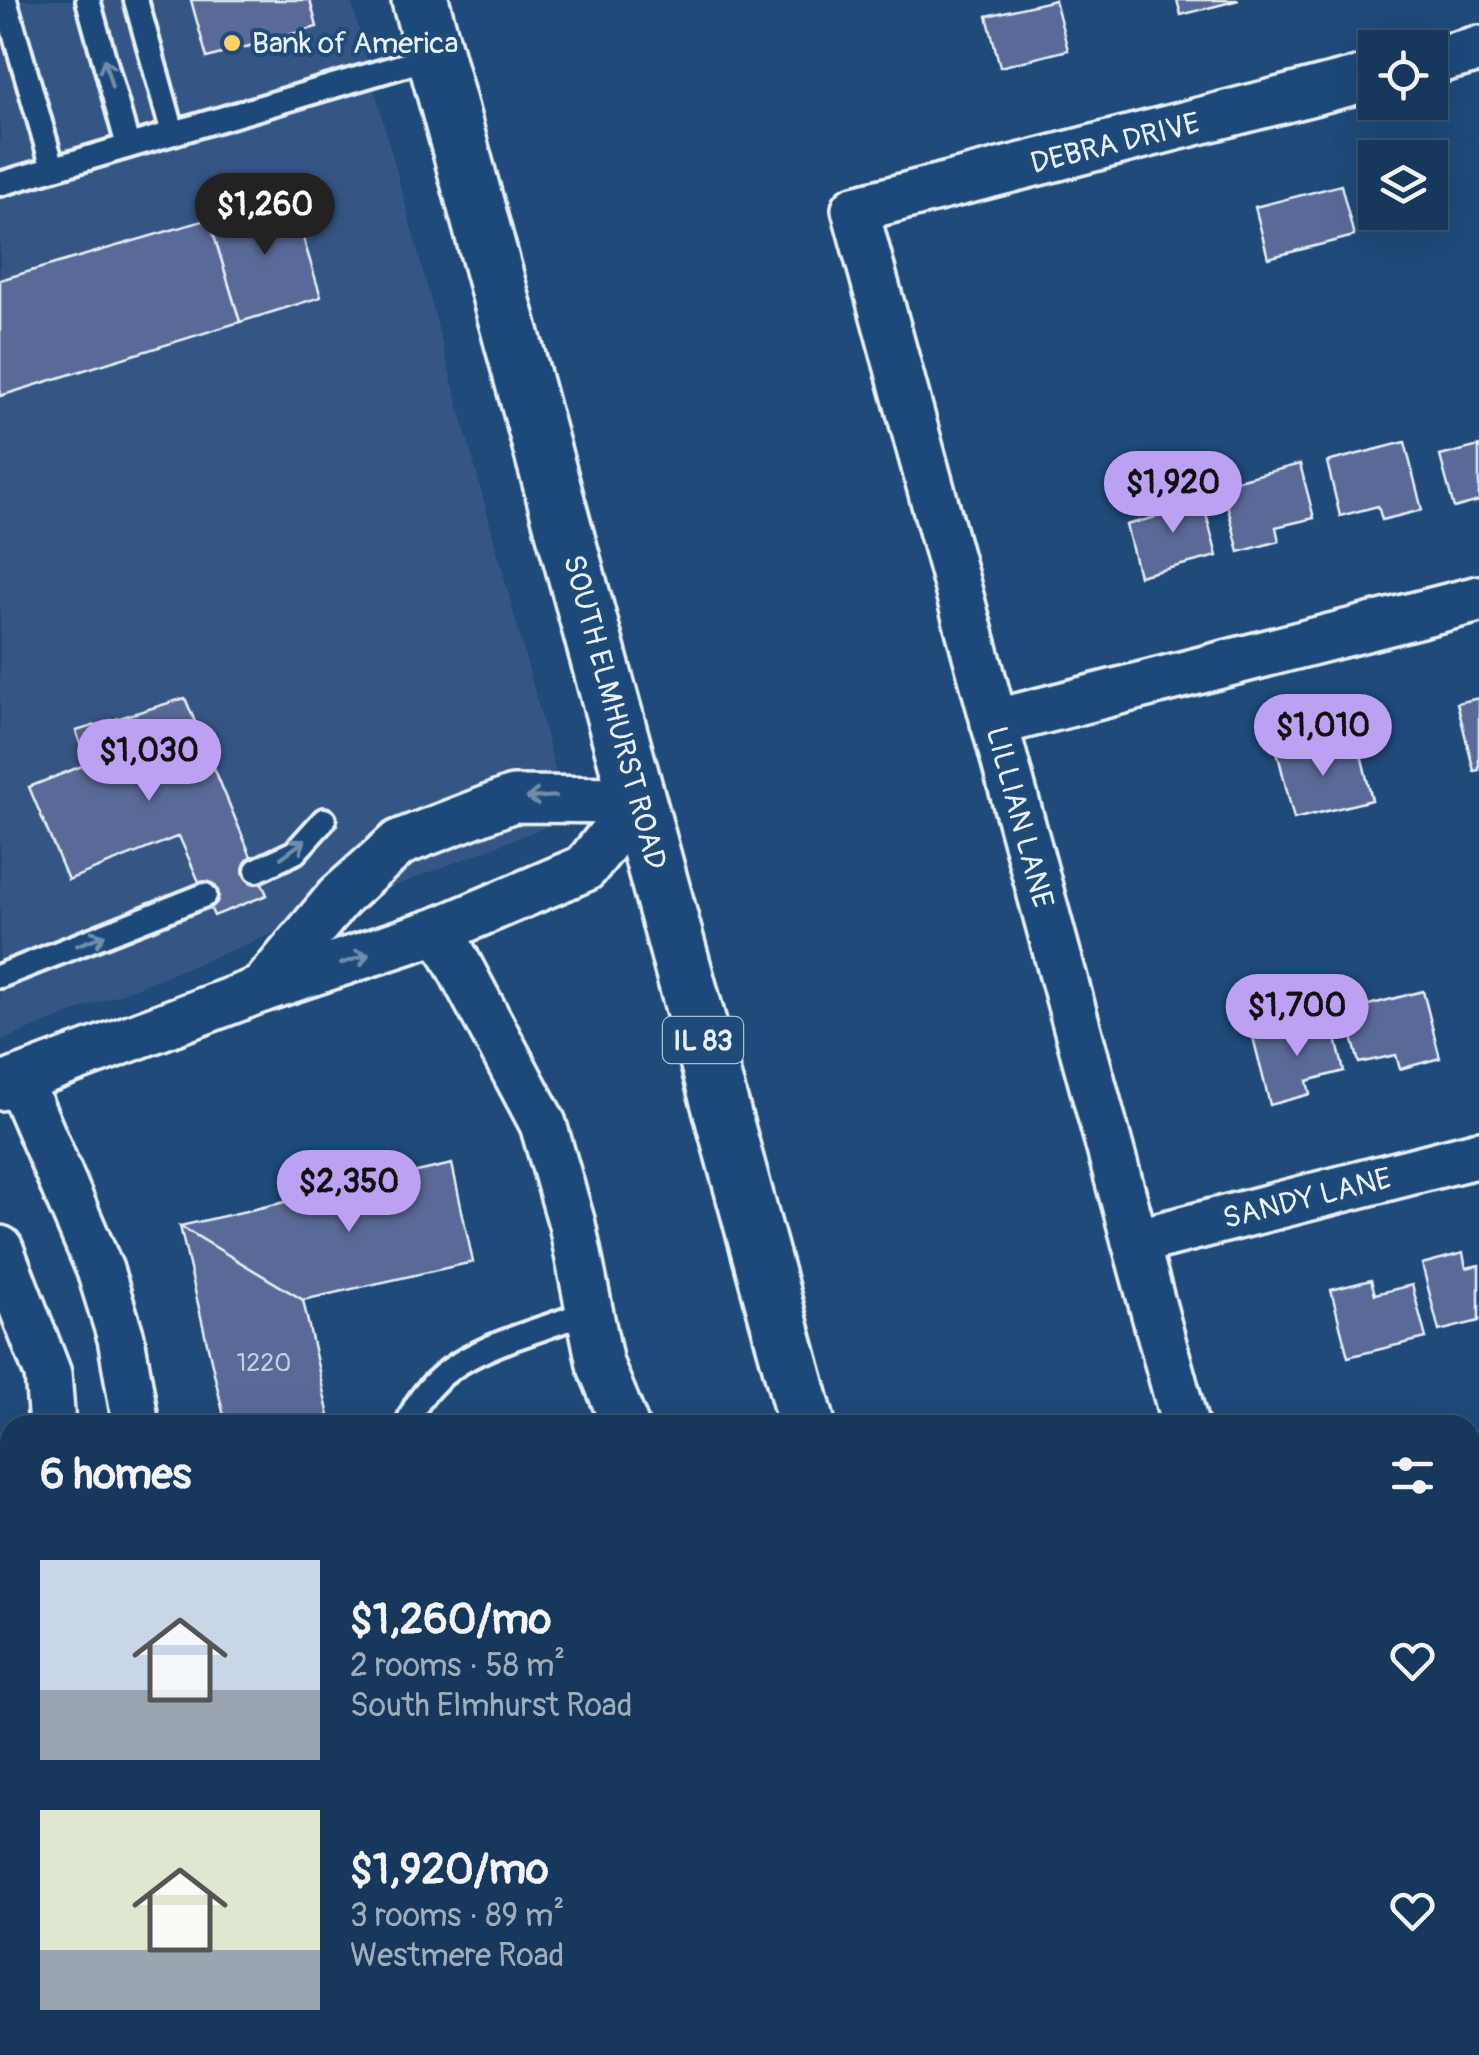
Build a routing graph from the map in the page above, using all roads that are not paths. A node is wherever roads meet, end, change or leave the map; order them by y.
1 (4, 0) edge
2 (88, 0) edge
3 (136, 0) edge
4 (420, 0) edge
5 (1479, 49) edge
6 (435, 56) junction
7 (1448, 57) edge
8 (24, 65) junction
9 (0, 72) edge
10 (1358, 80) edge
11 (174, 133) junction
12 (128, 146) junction
13 (54, 168) junction
14 (0, 184) edge
15 (855, 210) joint
16 (1479, 599) edge
17 (994, 723) junction
18 (639, 800) junction
19 (324, 820) dead end
20 (257, 870) dead end
21 (205, 895) dead end
22 (440, 930) junction
23 (0, 976) edge
24 (262, 990) junction
25 (10, 1083) edge
26 (1479, 1154) edge
27 (1135, 1242) junction
28 (0, 1249) edge
29 (586, 1312) junction
30 (51, 1415) edge
31 (134, 1415) edge
32 (413, 1415) edge
33 (622, 1415) edge
34 (804, 1415) edge
35 (1182, 1415) edge

1 - 8 lane
12 -> 2 lane
3 - 11 lane
4 - 6 main road, SOUTH ELMHURST ROAD / IL 83
5 - 7 street
6 - 11 lane
6 - 18 main road, SOUTH ELMHURST ROAD / IL 83
8 - 9 lane
8 - 13 lane
10 - 15 street, DEBRA DRIVE
11 - 12 lane
12 - 13 lane
13 - 14 lane
15 - 17 street, LILLIAN LANE
16 - 17 street
17 - 27 street, LILLIAN LANE
18 - 22 street
18 -> 24 street
18 - 34 main road, SOUTH ELMHURST ROAD / IL 83
20 -> 19 lane
23 -> 21 lane
24 -> 22 street
22 - 29 street
24 - 25 street
25 - 31 street
26 - 27 street, SANDY LANE
27 - 35 street, LILLIAN LANE
28 - 30 street
29 - 32 lane
29 - 33 street

